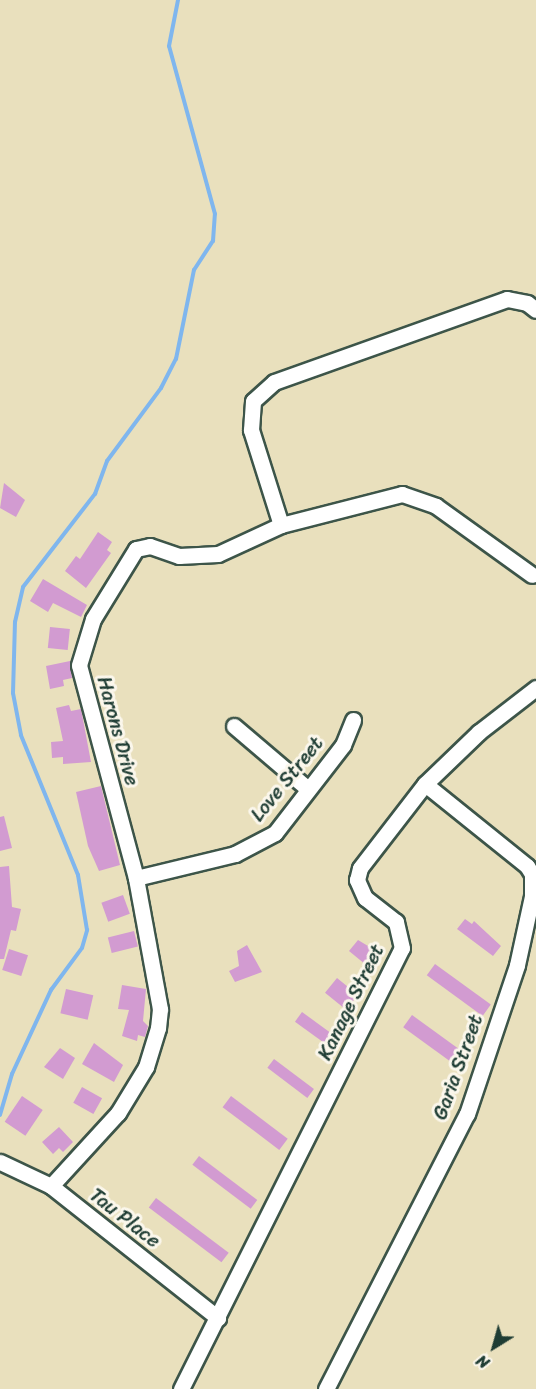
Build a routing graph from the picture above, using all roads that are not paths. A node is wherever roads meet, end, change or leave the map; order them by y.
1 (536, 310) edge
2 (280, 525) junction
3 (532, 575) dead end
4 (536, 688) edge
5 (353, 720) dead end
6 (234, 726) dead end
7 (425, 784) junction
8 (308, 789) junction
9 (136, 878) junction
10 (0, 1162) edge
11 (51, 1186) junction
12 (218, 1318) junction
13 (181, 1389) edge
14 (326, 1389) edge

1 - 2 street
2 - 3 street, Harons Drive
2 - 9 street, Harons Drive
4 - 7 street, Kanage Street
5 - 8 street, Love Street
6 - 8 street
7 - 12 street, Kanage Street
7 - 14 street, Garia Street
8 - 9 street, Love Street
9 - 11 street, Harons Drive
10 - 11 street, Tau Place
11 - 12 street, Tau Place
12 - 13 street, Kanage Street

